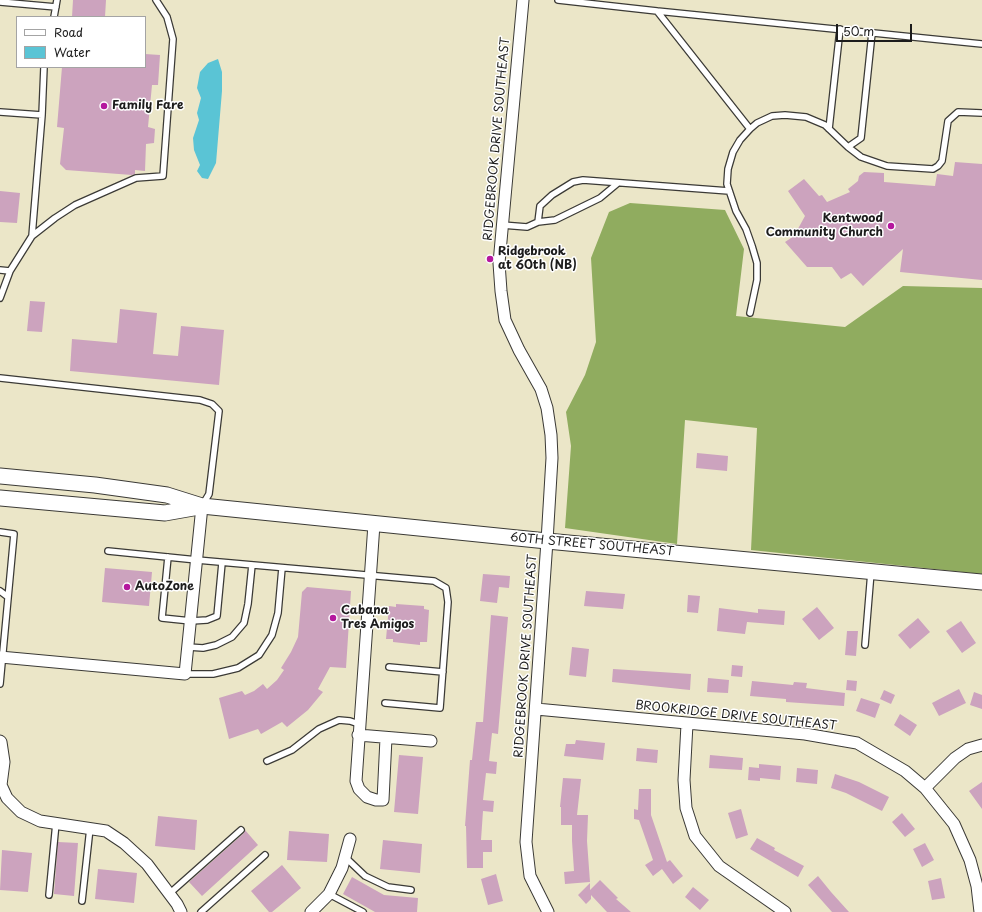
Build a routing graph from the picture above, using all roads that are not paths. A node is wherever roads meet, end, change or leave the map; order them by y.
1 (57, 0) edge
2 (156, 0) edge
3 (523, 0) edge
4 (558, 0) edge
5 (0, 2) edge
6 (22, 2) edge
7 (56, 7) junction
8 (657, 11) junction
9 (54, 16) edge
10 (840, 29) junction
11 (872, 33) junction
12 (982, 44) edge
13 (44, 68) edge
14 (0, 112) edge
15 (982, 113) edge
16 (42, 115) junction
17 (750, 129) junction
18 (829, 129) junction
19 (848, 147) junction
20 (618, 183) junction
21 (729, 192) junction
22 (538, 222) junction
23 (502, 225) junction
24 (32, 236) junction
25 (0, 270) edge
26 (10, 271) junction
27 (8, 278) junction
28 (0, 281) edge
29 (0, 298) edge
30 (750, 313) dead end
31 (0, 378) edge
32 (0, 476) edge
33 (42, 480) junction
34 (0, 498) edge
35 (20, 500) junction
36 (202, 506) junction
37 (374, 524) junction
38 (0, 532) edge
39 (547, 541) junction
40 (108, 551) dead end
41 (168, 557) junction
42 (196, 560) junction
43 (222, 562) junction
44 (252, 565) junction
45 (282, 568) junction
46 (871, 572) junction
47 (370, 576) junction
48 (982, 582) edge
49 (0, 591) edge
50 (8, 597) junction
51 (191, 621) junction
52 (3, 631) edge
53 (865, 645) dead end
54 (188, 647) junction
55 (1, 657) edge
56 (389, 667) dead end
57 (443, 672) junction
58 (186, 674) junction
59 (0, 684) edge
60 (385, 704) dead end
61 (536, 709) junction
62 (359, 724) junction
63 (687, 724) junction
64 (358, 735) junction
65 (386, 738) junction
66 (0, 741) edge
67 (431, 741) dead end
68 (982, 745) edge
69 (267, 761) dead end
70 (925, 788) junction
71 (56, 823) junction
72 (90, 828) junction
73 (241, 830) dead end
74 (350, 839) dead end
75 (265, 854) dead end
76 (345, 856) junction
77 (411, 890) dead end
78 (169, 894) junction
79 (329, 894) junction
80 (49, 895) dead end
81 (82, 901) dead end
82 (181, 912) edge
83 (201, 912) edge
84 (311, 912) edge
85 (362, 912) edge
86 (548, 912) edge
87 (785, 912) edge
88 (980, 912) edge

1 - 7 lane
2 - 24 lane
3 - 23 street, RIDGEBROOK DRIVE SOUTHEAST
4 - 8 lane
5 - 6 lane
6 - 7 lane
7 - 9 lane
8 - 10 lane
8 - 17 lane
10 - 11 lane
10 - 18 lane
11 - 12 lane
11 - 19 lane
13 - 16 lane
14 - 16 lane
15 - 19 lane
16 - 24 lane
17 - 18 lane
17 - 21 lane
18 - 19 lane
20 - 21 lane
20 - 22 lane
20 - 22 lane
21 - 30 lane
22 - 23 lane
23 - 39 street, RIDGEBROOK DRIVE SOUTHEAST
24 - 26 lane
25 - 26 lane
26 - 27 lane
27 - 28 lane
27 - 29 lane
31 - 36 lane
32 - 33 main road, 60TH STREET SOUTHEAST
33 - 35 main road
33 - 36 main road, 60TH STREET SOUTHEAST
34 - 35 main road, 60TH STREET SOUTHEAST
35 - 36 main road, 60TH STREET SOUTHEAST
36 - 37 main road, 60TH STREET SOUTHEAST
36 - 42 street
37 - 39 main road, 60TH STREET SOUTHEAST
37 - 47 street
38 - 50 lane
39 - 46 main road, 60TH STREET SOUTHEAST
39 - 61 street, RIDGEBROOK DRIVE SOUTHEAST
40 - 41 lane
41 - 42 lane
41 - 51 lane
42 - 43 lane
42 - 51 street
43 - 44 lane
43 - 51 lane
44 - 45 lane
44 - 54 lane
45 - 47 lane
45 - 58 lane
46 - 48 main road, 60TH STREET SOUTHEAST
46 - 53 lane
47 - 57 lane
47 - 62 street
49 - 50 lane
50 - 52 lane
51 - 54 street
52 - 55 lane
54 - 58 street
55 - 58 street
55 - 59 lane
56 - 57 lane
57 - 60 lane
61 - 63 street, BROOKRIDGE DRIVE SOUTHEAST
61 - 86 street, RIDGEBROOK DRIVE SOUTHEAST
62 - 64 street
62 - 69 lane
63 - 70 street, BROOKRIDGE DRIVE SOUTHEAST
63 - 87 street
64 - 65 street
64 - 65 street
65 - 67 street
66 - 71 street
68 - 70 street
70 - 88 street, BROOKRIDGE DRIVE SOUTHEAST
71 - 72 street
71 - 80 lane
72 - 78 street
72 - 81 lane
73 - 78 lane
74 - 76 street
75 - 83 lane
76 - 77 lane
76 - 79 street
78 - 82 street
79 - 84 street
79 - 85 lane

